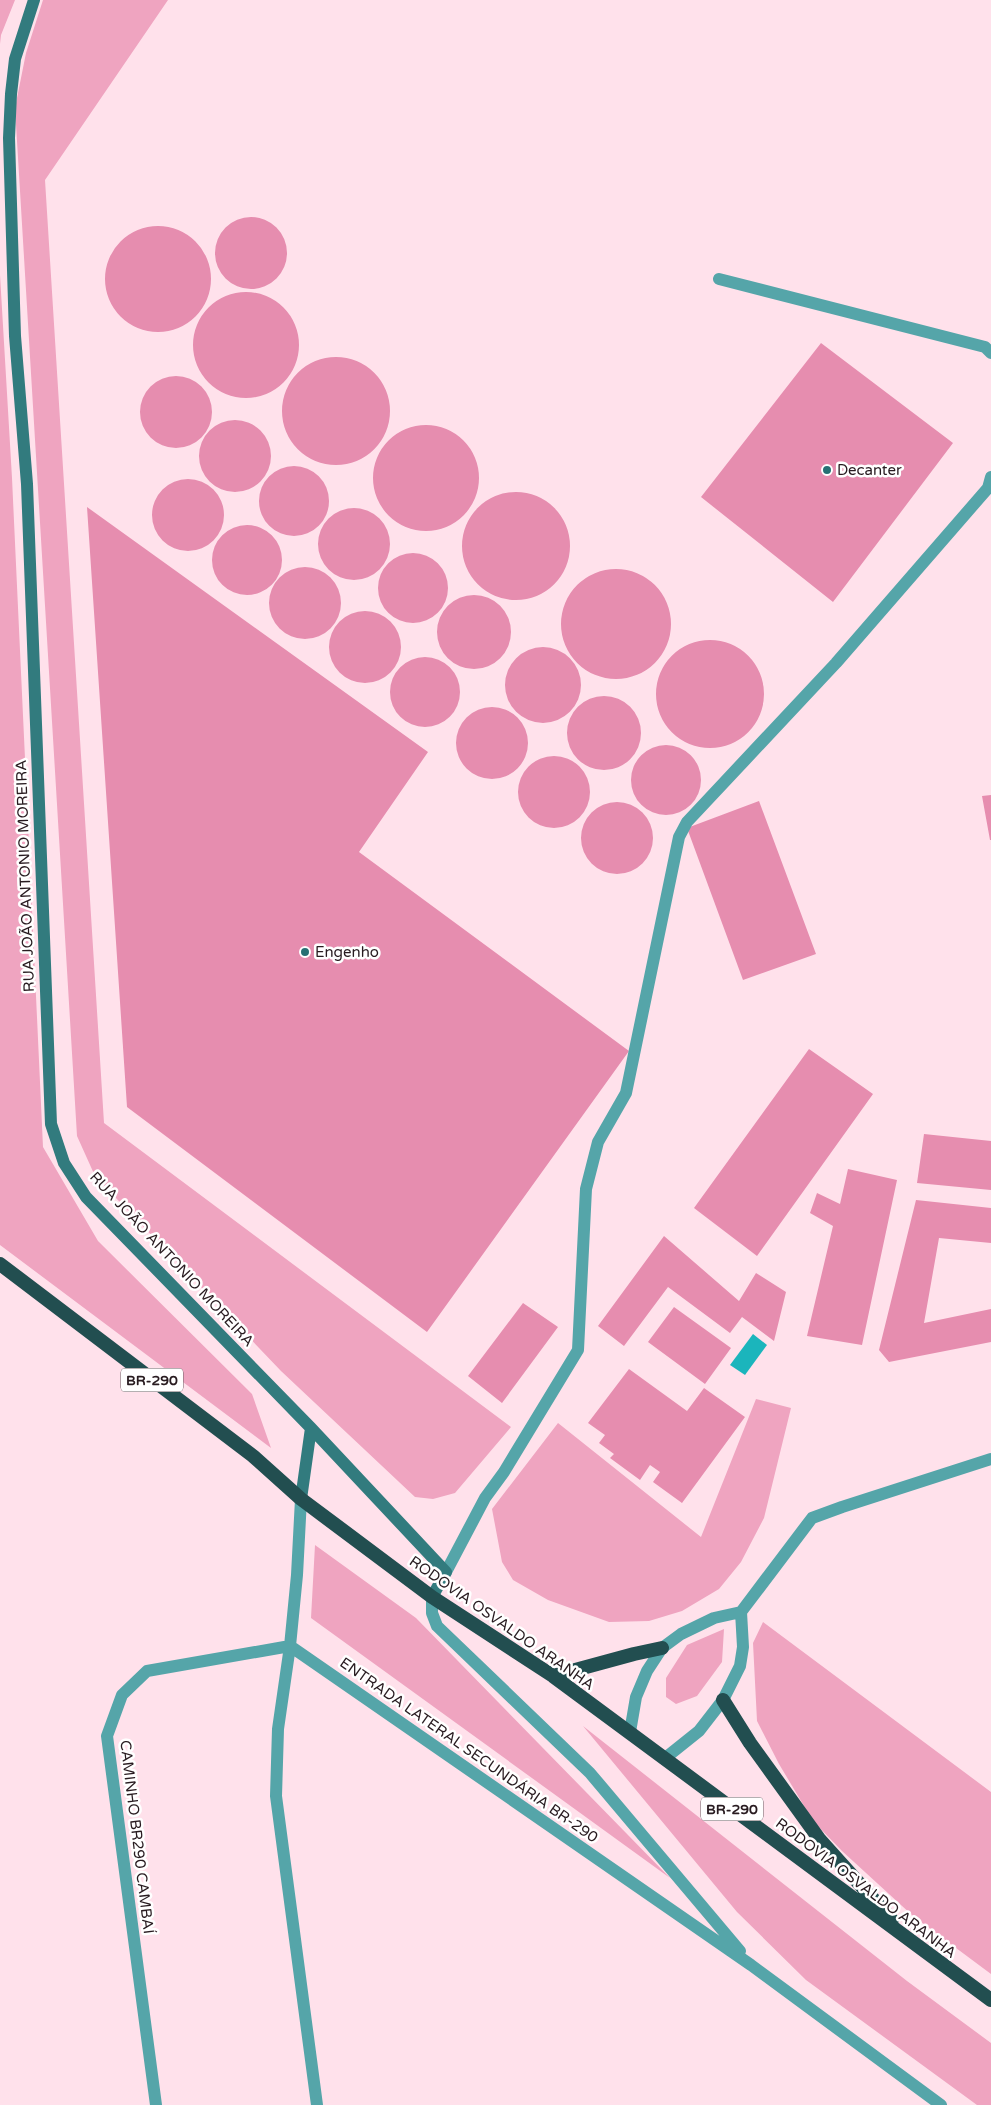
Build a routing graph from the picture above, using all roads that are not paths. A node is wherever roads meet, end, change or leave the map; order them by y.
1 (34, 0) edge
2 (719, 279) dead end
3 (991, 352) edge
4 (990, 484) edge
5 (0, 1265) edge
6 (311, 1428) junction
7 (991, 1460) edge
8 (301, 1499) junction
9 (446, 1572) junction
10 (432, 1597) junction
11 (741, 1612) junction
12 (290, 1646) junction
13 (662, 1648) junction
14 (553, 1676) junction
15 (724, 1700) junction
16 (630, 1732) junction
17 (664, 1759) junction
18 (911, 1941) junction
19 (751, 1965) junction
20 (991, 2000) edge
21 (156, 2105) edge
22 (317, 2105) edge
23 (941, 2105) edge

1 - 6 main road, RUA JOÃO ANTONIO MOREIRA
2 - 3 street
4 - 9 street
5 - 8 highway, RODOVIA OSVALDO ARANHA / BR-290
6 - 8 main road
6 - 9 main road, RUA JOÃO ANTONIO MOREIRA
7 - 11 street
8 - 10 highway, RODOVIA OSVALDO ARANHA / BR-290
8 - 12 street
9 - 10 main road
10 - 14 highway, RODOVIA OSVALDO ARANHA / BR-290
10 - 19 street, ENTRADA LATERAL SECUNDÁRIA BR-290
11 - 13 street
11 - 15 street
12 - 19 street, ENTRADA LATERAL SECUNDÁRIA BR-290
12 - 21 street, CAMINHO BR290 CAMBAÍ
12 - 22 street
13 - 14 highway
13 - 16 street
14 - 16 highway, RODOVIA OSVALDO ARANHA / BR-290
15 - 17 street
15 - 18 highway
16 - 17 highway, RODOVIA OSVALDO ARANHA / BR-290
17 - 18 highway, RODOVIA OSVALDO ARANHA / BR-290
18 - 20 highway, RODOVIA OSVALDO ARANHA / BR-290
19 - 23 street, ENTRADA LATERAL SECUNDÁRIA BR-290

